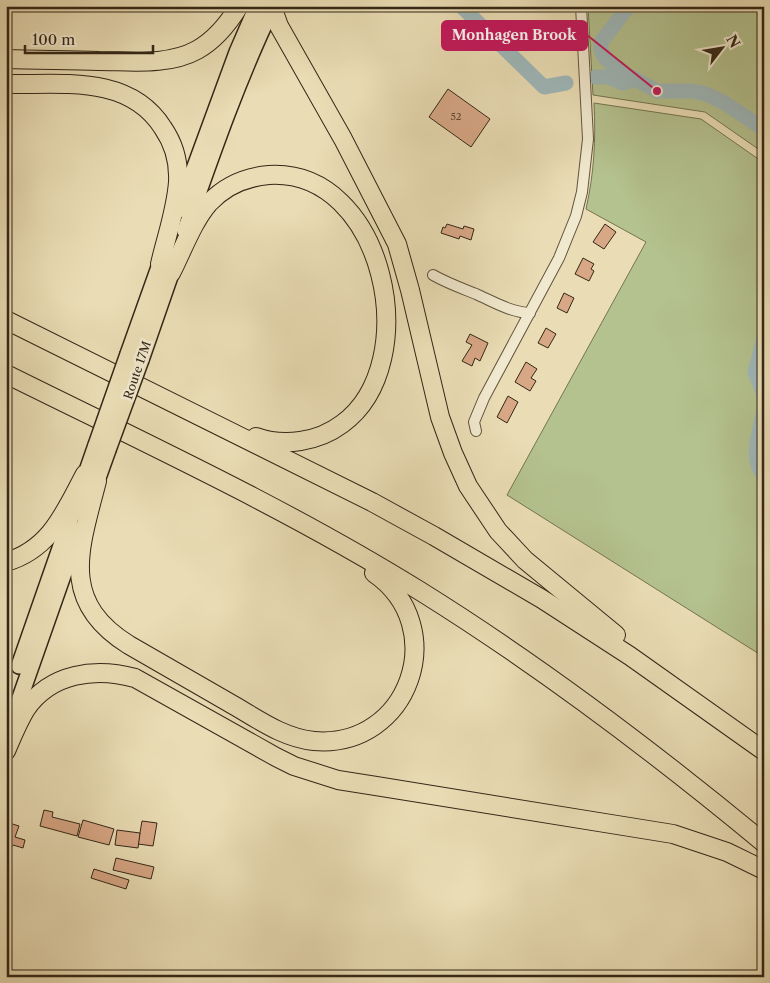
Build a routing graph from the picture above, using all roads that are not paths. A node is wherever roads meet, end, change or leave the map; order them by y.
1 (239, 6) edge
2 (258, 6) edge
3 (274, 6) edge
4 (581, 6) edge
5 (6, 60) edge
6 (6, 84) edge
7 (165, 269) junction
8 (433, 274) dead end
9 (530, 313) junction
10 (6, 320) edge
11 (6, 374) edge
12 (6, 384) edge
13 (81, 411) junction
14 (204, 418) junction
15 (476, 430) dead end
16 (91, 478) junction
17 (308, 527) junction
18 (6, 562) edge
19 (6, 704) edge
20 (710, 711) junction
21 (6, 736) edge
22 (6, 751) edge
23 (764, 751) edge
24 (764, 843) edge
25 (764, 870) edge

1 - 5 highway
2 - 7 main road, Route 17M
3 - 7 main road, Route 17M
3 - 20 highway
4 - 9 street
6 - 7 highway
7 - 14 highway
7 - 16 main road, Route 17M, bridge
8 - 9 street
9 - 15 street
10 - 14 highway
11 - 13 highway
12 - 13 highway
13 - 17 highway
14 - 20 highway
16 - 17 highway
16 - 18 highway
16 - 19 main road, Route 17M
16 - 21 main road, Route 17M
17 - 24 highway
20 - 23 highway
22 - 25 highway

